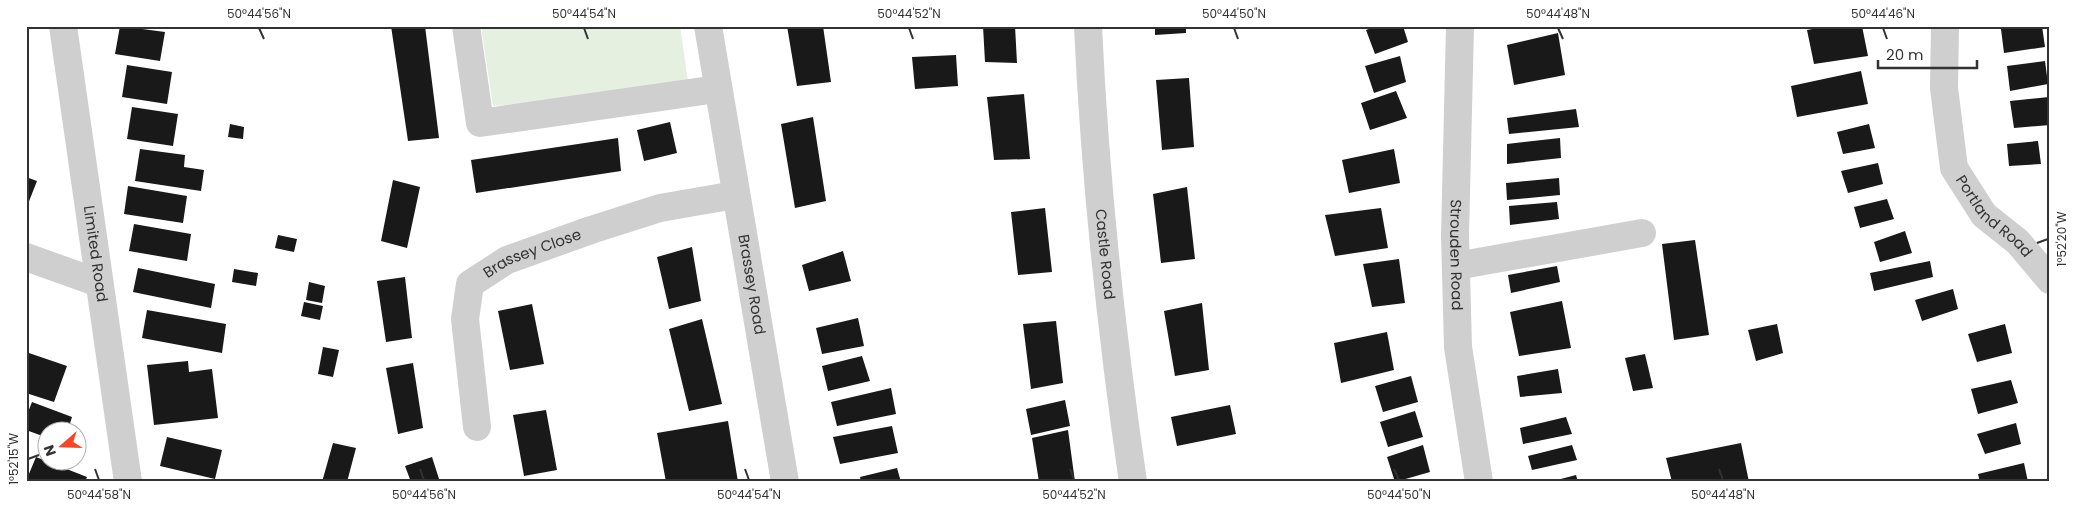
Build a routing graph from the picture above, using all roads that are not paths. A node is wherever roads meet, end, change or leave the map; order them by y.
1 (63, 26) edge
2 (466, 26) edge
3 (708, 26) edge
4 (1088, 26) edge
5 (1460, 26) edge
6 (1945, 26) edge
7 (717, 89) junction
8 (735, 194) junction
9 (1642, 233) dead end
10 (26, 257) edge
11 (1456, 266) junction
12 (2050, 280) edge
13 (99, 282) junction
14 (477, 427) dead end
15 (128, 482) edge
16 (785, 482) edge
17 (1133, 482) edge
18 (1479, 482) edge

1 - 13 street, Limited Road
2 - 7 street
3 - 7 street, Brassey Road
4 - 17 street, Castle Road
5 - 11 street, Strouden Road
6 - 12 street, Portland Road
7 - 8 street, Brassey Road
8 - 14 street, Brassey Close
8 - 16 street, Brassey Road
9 - 11 street
10 - 13 street
11 - 18 street, Strouden Road
13 - 15 street, Limited Road

